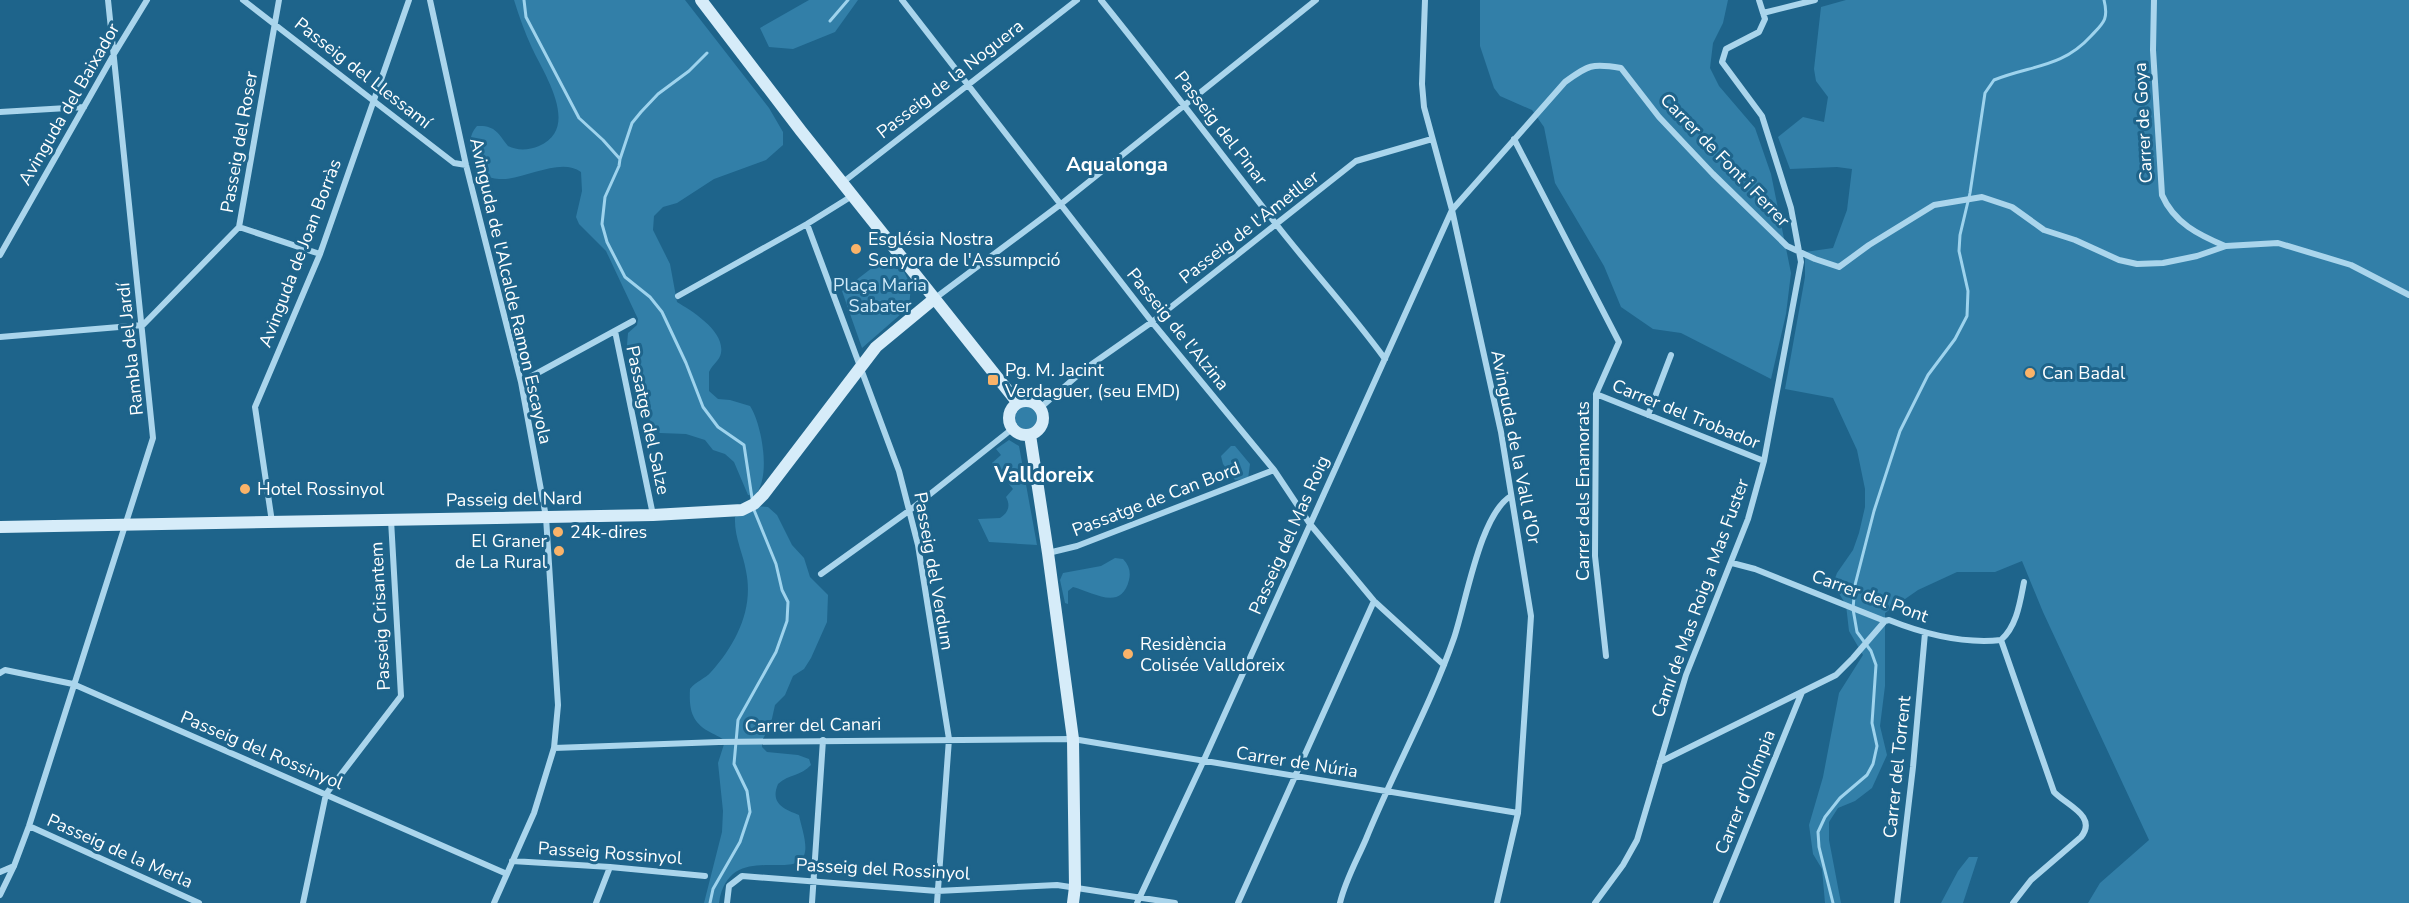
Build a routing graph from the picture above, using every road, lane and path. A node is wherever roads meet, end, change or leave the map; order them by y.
1 (108, 0) edge
2 (147, 0) edge
3 (243, 0) edge
4 (279, 0) edge
5 (409, 0) edge
6 (430, 0) edge
7 (701, 0) edge
8 (902, 0) edge
9 (1077, 0) edge
10 (1101, 0) edge
11 (1316, 0) edge
12 (1425, 0) edge
13 (1759, 0) edge
14 (1815, 0) edge
15 (2154, 0) edge
16 (1763, 13) junction
17 (275, 25) junction
18 (114, 54) junction
19 (968, 84) junction
20 (374, 100) junction
21 (1185, 104) junction
22 (84, 107) junction
23 (0, 112) edge
24 (1514, 139) junction
25 (1432, 140) junction
26 (466, 165) junction
27 (842, 183) junction
28 (852, 195) junction
29 (1061, 204) junction
30 (1452, 210) junction
31 (807, 224) junction
32 (1277, 225) junction
33 (238, 227) junction
34 (2226, 246) junction
35 (1800, 253) junction
36 (320, 254) junction
37 (0, 255) edge
38 (2409, 295) edge
39 (678, 296) dead end
40 (934, 299) junction
41 (633, 321) dead end
42 (1152, 322) junction
43 (143, 325) junction
44 (615, 331) junction
45 (0, 337) edge
46 (1671, 355) dead end
47 (1385, 359) junction
48 (860, 367) junction
49 (521, 382) junction
50 (1596, 394) junction
51 (1017, 402) junction
52 (1040, 408) junction
53 (1648, 414) junction
54 (1012, 429) junction
55 (1030, 435) junction
56 (1764, 461) junction
57 (1274, 470) junction
58 (1511, 496) junction
59 (910, 510) junction
60 (653, 515) junction
61 (546, 517) junction
62 (391, 520) junction
63 (272, 522) junction
64 (1310, 524) junction
65 (126, 525) junction
66 (0, 527) edge
67 (1048, 553) junction
68 (1732, 563) junction
69 (821, 574) dead end
70 (2024, 582) dead end
71 (1374, 601) junction
72 (1885, 621) junction
73 (1925, 633) junction
74 (2001, 640) junction
75 (1606, 656) dead end
76 (1444, 665) junction
77 (0, 673) edge
78 (73, 684) junction
79 (1802, 691) junction
80 (949, 739) junction
81 (1072, 739) junction
82 (823, 740) junction
83 (554, 748) junction
84 (1203, 762) junction
85 (1659, 762) junction
86 (1294, 776) junction
87 (1386, 790) junction
88 (326, 794) junction
89 (1518, 813) junction
90 (29, 826) junction
91 (512, 861) junction
92 (14, 866) junction
93 (610, 867) junction
94 (0, 872) edge
95 (507, 874) junction
96 (705, 876) dead end
97 (812, 881) junction
98 (1075, 887) junction
99 (937, 891) junction
100 (0, 895) edge
101 (1138, 900) edge
102 (199, 903) edge
103 (303, 903) edge
104 (494, 903) edge
105 (596, 903) edge
106 (727, 903) edge
107 (812, 903) edge
108 (937, 903) edge
109 (1074, 903) edge
110 (1175, 903) edge
111 (1238, 903) edge
112 (1341, 903) edge
113 (1497, 903) edge
114 (1595, 903) edge
115 (1716, 903) edge
116 (1897, 903) edge
117 (2013, 903) edge

1 - 18 street, Rambla del Jardí
2 - 18 street, Avinguda del Baixador
3 - 17 street, Passeig del Llessamí
4 - 17 street, Passeig del Roser
5 - 20 street, Avinguda de Joan Borràs
6 - 26 street, Avinguda de l'Alcalde Ramon Escayola
7 - 27 street
8 - 19 street, Passeig de l'Alzina
9 - 19 street, Passeig de la Noguera
10 - 21 street, Passeig del Pinar
11 - 21 street
12 - 25 street, Avinguda de la Vall d'Or
13 - 16 street
14 - 16 street
15 - 34 street, Carrer de Goya
16 - 35 street, Camí de Mas Roig a Mas Fuster
17 - 20 street, Passeig del Llessamí
17 - 33 street, Passeig del Roser
18 - 22 street, Avinguda del Baixador
18 - 43 street, Rambla del Jardí
19 - 27 street, Passeig de la Noguera
19 - 29 street, Passeig de l'Alzina
20 - 26 street, Passeig del Llessamí
20 - 36 street, Avinguda de Joan Borràs
21 - 29 street
21 - 32 street, Passeig del Pinar
22 - 23 street
22 - 37 street, Avinguda del Baixador
24 - 30 street, Carrer de Font i Ferrer
24 - 35 street, Carrer de Font i Ferrer
24 - 50 street, Carrer dels Enamorats
25 - 30 street, Avinguda de la Vall d'Or
25 - 32 street, Passeig de l'Ametller
26 - 49 street, Avinguda de l'Alcalde Ramon Escayola
27 - 28 street
28 - 31 street
28 - 40 street
29 - 40 street
29 - 42 street, Passeig de l'Alzina
30 - 47 street, Passeig del Mas Roig
30 - 58 street, Avinguda de la Vall d'Or
31 - 39 street
31 - 48 street, Passeig del Verdum
32 - 42 street, Passeig de l'Ametller
32 - 47 street, Passeig del Pinar
33 - 36 street
33 - 43 street, Passeig del Roser
34 - 35 street, Carrer de Font i Ferrer
34 - 38 street
35 - 56 street, Camí de Mas Roig a Mas Fuster
36 - 63 street, Avinguda de Joan Borràs
40 - 48 street, Passeig del Nard
40 - 51 street
41 - 44 street
42 - 52 street, Passeig de l'Ametller
42 - 57 street, Passeig de l'Alzina
43 - 45 street
43 - 65 street, Rambla del Jardí
44 - 49 street
44 - 60 street, Passatge del Salze
46 - 53 street
47 - 64 street, Passeig del Mas Roig
48 - 59 street, Passeig del Verdum
48 - 60 street, Passeig del Nard
49 - 61 street, Avinguda de l'Alcalde Ramon Escayola
50 - 53 street, Carrer del Trobador
50 - 75 street, Carrer dels Enamorats
51 - 52 street
51 - 54 street
52 - 55 street
53 - 56 street, Carrer del Trobador
54 - 55 street
54 - 59 street
55 - 67 street
56 - 68 street, Camí de Mas Roig a Mas Fuster
57 - 64 street, Passeig de l'Alzina
57 - 67 street, Passatge de Can Bord
58 - 76 street
58 - 89 street, Avinguda de la Vall d'Or
59 - 69 street
59 - 80 street, Passeig del Verdum
60 - 61 street, Passeig del Nard
61 - 62 street, Passeig del Nard
61 - 83 street, Avinguda de l'Alcalde Ramon Escayola
62 - 63 street, Passeig del Nard
62 - 88 street, Passeig Crisantem
63 - 65 street, Passeig del Nard
64 - 71 street, Passeig de l'Alzina
64 - 84 street, Passeig del Mas Roig
65 - 66 street, Passeig del Nard
65 - 78 street, Rambla del Jardí
67 - 81 street
68 - 72 street, Carrer del Pont
68 - 85 street, Camí de Mas Roig a Mas Fuster
70 - 74 street
71 - 76 street, Passeig de l'Alzina
71 - 86 street
72 - 73 street, Carrer del Pont
72 - 79 street
73 - 74 street, Carrer del Pont
73 - 116 street, Carrer del Torrent
74 - 117 street
76 - 87 street
77 - 78 street, Passeig del Rossinyol
78 - 88 street, Passeig del Rossinyol
78 - 90 street, Rambla del Jardí
79 - 85 street
79 - 115 street, Carrer d'Olímpia
80 - 81 street, Carrer del Canari
80 - 82 street, Carrer del Canari
80 - 99 street, Passeig del Verdum
81 - 84 street, Carrer de Núria
81 - 98 street
82 - 83 street, Carrer del Canari
82 - 97 street
83 - 91 street, Avinguda de l'Alcalde Ramon Escayola
84 - 86 street, Carrer de Núria
84 - 101 street, Passeig del Mas Roig
85 - 114 street, Camí de Mas Roig a Mas Fuster
86 - 87 street, Carrer de Núria
86 - 111 street
87 - 89 street, Carrer de Núria
87 - 112 street
88 - 95 street, Passeig del Rossinyol
88 - 103 street
89 - 113 street, Avinguda de la Vall d'Or
90 - 92 street, Rambla del Jardí
90 - 102 street, Passeig de la Merla
91 - 93 street, Passeig Rossinyol
91 - 95 street, Avinguda de l'Alcalde Ramon Escayola
92 - 94 street
92 - 100 street, Rambla del Jardí
93 - 96 street, Passeig Rossinyol
93 - 105 street
95 - 104 street, Avinguda de l'Alcalde Ramon Escayola
97 - 99 street, Passeig del Rossinyol
97 - 106 street, Passeig del Rossinyol
97 - 107 street
98 - 99 street, Passeig del Rossinyol
98 - 101 street, Passeig del Rossinyol
98 - 109 street
99 - 108 street, Passeig del Verdum
101 - 110 street, Passeig del Rossinyol

